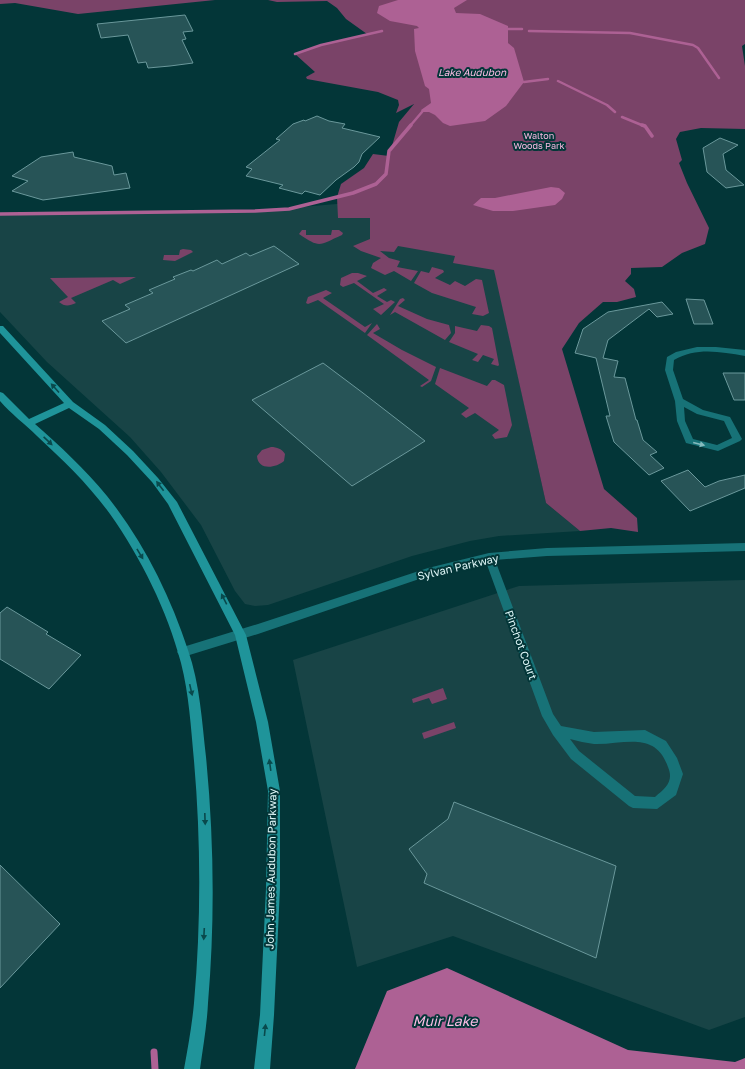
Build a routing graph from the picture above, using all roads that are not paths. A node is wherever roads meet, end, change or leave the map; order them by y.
1 (0, 328) edge
2 (745, 352) edge
3 (0, 395) edge
4 (679, 401) junction
5 (70, 404) junction
6 (28, 423) junction
7 (745, 547) edge
8 (489, 557) junction
9 (240, 635) junction
10 (183, 652) junction
11 (557, 732) junction
12 (192, 1069) edge
13 (262, 1069) edge

5 -> 1 main road, John James Audubon Parkway
2 - 4 street
3 - 6 main road
4 -> 4 street
5 - 6 main road
9 -> 5 main road, John James Audubon Parkway
6 -> 10 main road
7 - 8 street, Sylvan Parkway
8 - 9 street, Sylvan Parkway
8 - 11 street, Pinchot Court
9 - 10 street, Sylvan Parkway
13 -> 9 main road, John James Audubon Parkway
10 -> 12 main road
11 - 11 street, Pinchot Court

